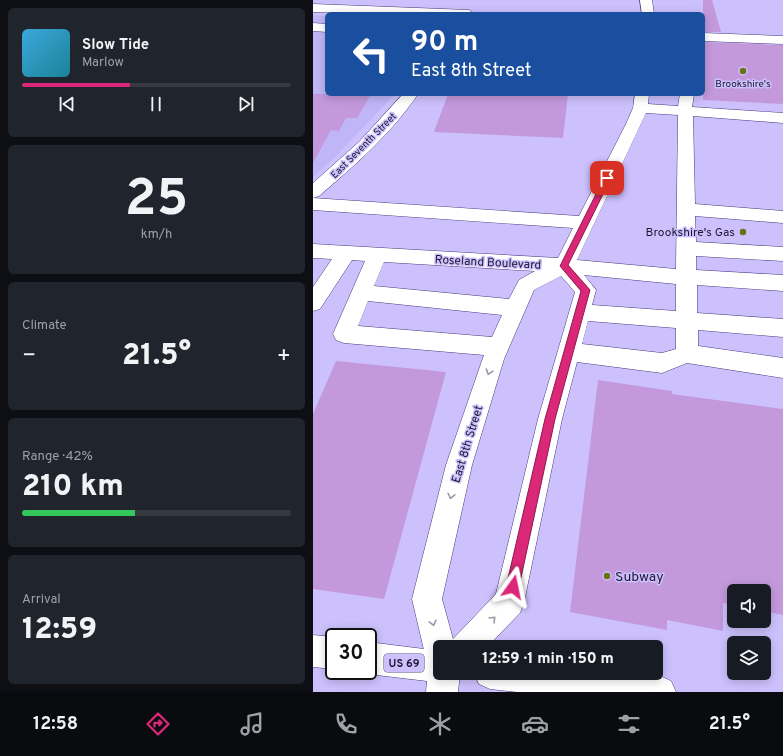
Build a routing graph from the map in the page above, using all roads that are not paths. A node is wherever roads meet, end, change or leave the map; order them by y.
1 (647, 0) edge
2 (313, 8) edge
3 (410, 12) edge
4 (648, 12) edge
5 (737, 24) dead end
6 (313, 27) edge
7 (325, 28) edge
8 (705, 37) edge
9 (741, 38) junction
10 (783, 40) edge
11 (409, 96) edge
12 (684, 100) edge
13 (641, 101) edge
14 (783, 118) edge
15 (313, 192) edge
16 (313, 204) edge
17 (685, 209) junction
18 (783, 217) edge
19 (585, 224) junction
20 (685, 248) junction
21 (313, 251) edge
22 (347, 253) junction
23 (783, 254) edge
24 (377, 255) junction
25 (564, 266) junction
26 (685, 277) junction
27 (783, 283) edge
28 (363, 293) junction
29 (313, 304) edge
30 (516, 308) junction
31 (579, 312) junction
32 (686, 321) junction
33 (783, 328) edge
34 (498, 348) junction
35 (568, 352) junction
36 (687, 354) junction
37 (783, 368) edge
38 (437, 640) edge
39 (472, 640) edge
40 (313, 651) edge
41 (325, 652) edge
42 (377, 659) edge
43 (433, 666) edge
44 (443, 680) edge
45 (553, 680) edge
46 (442, 692) edge
47 (660, 692) edge

1 - 4 street
2 - 3 street
5 - 9 street
6 - 7 street
8 - 9 street
9 - 10 street
11 - 15 street, East Seventh Street
12 - 13 street
12 - 14 street
12 - 17 street
13 - 19 street
16 - 19 street
17 - 18 street
17 - 20 street
19 - 25 street
20 - 23 street
20 - 26 street
21 - 22 street, Roseland Boulevard
22 - 24 street, Roseland Boulevard
22 - 29 street
24 - 25 street, Roseland Boulevard
24 - 28 street
25 - 26 street, Roseland Boulevard
25 - 30 street, East 8th Street
25 - 31 street
26 - 27 street, Roseland Boulevard
26 - 32 street
28 - 30 street
28 - 34 street
30 - 34 street, East 8th Street
31 - 32 street
31 - 35 street
32 - 33 street
32 - 36 street
34 -> 38 street, East 8th Street
35 - 36 street
39 -> 35 street
36 - 37 street
40 - 41 street
42 - 43 street, US 69
44 - 46 street
45 - 47 street

